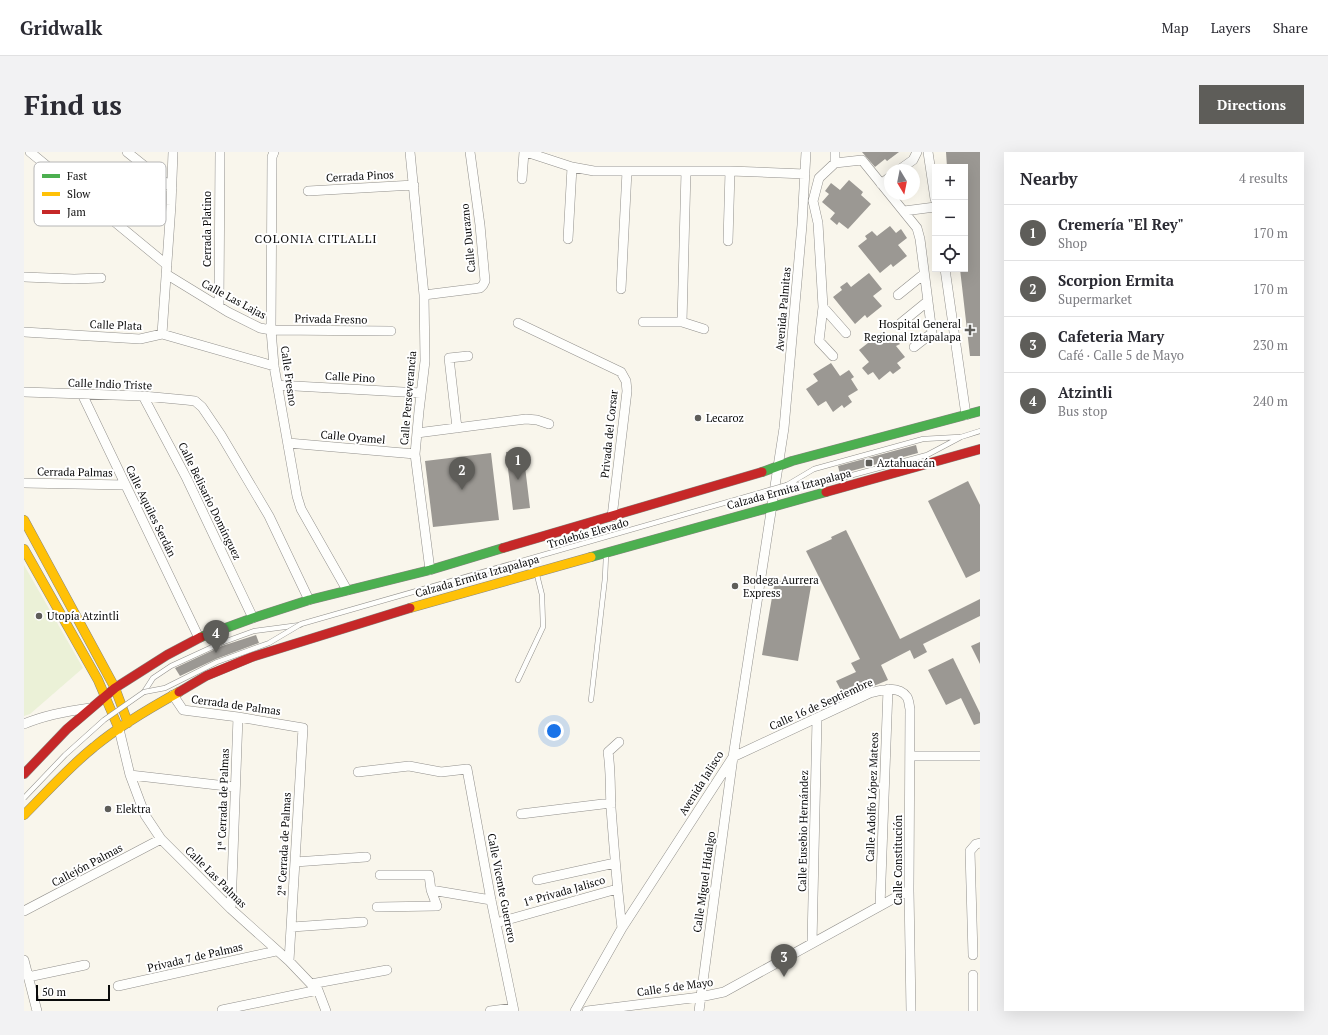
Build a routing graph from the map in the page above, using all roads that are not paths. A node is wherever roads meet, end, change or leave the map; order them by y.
1 (30, 152) edge
2 (127, 152) edge
3 (173, 152) edge
4 (220, 152) edge
5 (274, 152) edge
6 (410, 152) edge
7 (470, 152) edge
8 (525, 152) edge
9 (806, 152) edge
10 (835, 152) edge
11 (917, 152) edge
12 (928, 152) edge
13 (42, 162) edge
14 (140, 162) edge
15 (835, 163) junction
16 (906, 164) edge
17 (572, 167) junction
18 (627, 171) junction
19 (686, 171) junction
20 (730, 171) junction
21 (805, 174) junction
22 (522, 179) dead end
23 (932, 179) edge
24 (884, 182) edge
25 (166, 183) edge
26 (881, 184) junction
27 (414, 185) junction
28 (172, 188) junction
29 (308, 191) dead end
30 (932, 207) edge
31 (904, 211) junction
32 (117, 226) edge
33 (568, 239) dead end
34 (728, 241) dead end
35 (167, 269) junction
36 (945, 272) edge
37 (924, 274) junction
38 (24, 277) edge
39 (101, 278) dead end
40 (621, 289) dead end
41 (424, 295) junction
42 (898, 295) dead end
43 (928, 301) junction
44 (219, 306) junction
45 (823, 307) junction
46 (643, 322) dead end
47 (682, 322) junction
48 (518, 323) dead end
49 (901, 323) dead end
50 (704, 328) dead end
51 (271, 330) junction
52 (391, 331) dead end
53 (24, 332) edge
54 (846, 333) dead end
55 (162, 334) junction
56 (914, 347) dead end
57 (468, 356) dead end
58 (833, 356) dead end
59 (274, 366) junction
60 (277, 385) junction
61 (24, 392) edge
62 (421, 393) junction
63 (82, 394) junction
64 (143, 396) junction
65 (980, 411) edge
66 (966, 415) junction
67 (549, 424) dead end
68 (457, 428) junction
69 (980, 431) edge
70 (416, 433) junction
71 (961, 437) junction
72 (288, 443) junction
73 (980, 449) edge
74 (415, 454) junction
75 (778, 467) junction
76 (24, 484) edge
77 (125, 485) junction
78 (786, 485) junction
79 (772, 506) junction
80 (612, 517) junction
81 (24, 520) edge
82 (24, 549) edge
83 (607, 552) junction
84 (430, 570) junction
85 (536, 572) junction
86 (347, 590) junction
87 (309, 600) junction
88 (253, 618) junction
89 (301, 624) junction
90 (199, 638) junction
91 (518, 680) dead end
92 (116, 688) junction
93 (888, 688) junction
94 (144, 692) junction
95 (173, 695) junction
96 (105, 696) junction
97 (591, 700) dead end
98 (92, 707) junction
99 (910, 709) joint
100 (238, 717) junction
101 (817, 719) junction
102 (128, 723) junction
103 (24, 724) edge
104 (119, 728) junction
105 (303, 728) joint
106 (122, 739) junction
107 (619, 742) dead end
108 (911, 756) junction
109 (980, 756) edge
110 (733, 757) junction
111 (358, 772) dead end
112 (24, 774) edge
113 (130, 774) junction
114 (235, 787) junction
115 (24, 798) edge
116 (611, 803) junction
117 (521, 814) dead end
118 (24, 815) edge
119 (161, 839) junction
120 (980, 843) edge
121 (366, 857) dead end
122 (295, 862) junction
123 (615, 863) junction
124 (380, 875) dead end
125 (537, 880) dead end
126 (617, 889) junction
127 (431, 890) junction
128 (909, 890) junction
129 (491, 900) junction
130 (880, 906) junction
131 (377, 907) dead end
132 (231, 909) junction
133 (24, 911) edge
134 (363, 922) dead end
135 (496, 923) junction
136 (976, 923) edge
137 (292, 927) junction
138 (622, 928) junction
139 (812, 943) junction
140 (977, 943) edge
141 (276, 951) junction
142 (973, 955) dead end
143 (24, 960) edge
144 (289, 961) junction
145 (85, 965) dead end
146 (388, 970) dead end
147 (973, 975) dead end
148 (28, 977) junction
149 (311, 984) junction
150 (118, 986) dead end
151 (318, 990) junction
152 (700, 997) junction
153 (222, 1010) edge
154 (514, 1010) edge
155 (36, 1011) edge
156 (326, 1011) edge
157 (490, 1011) edge
158 (575, 1011) edge
159 (587, 1011) edge
160 (698, 1011) edge
161 (911, 1011) edge
162 (973, 1011) edge

1 - 13 street, Calle Las Lajas
2 - 14 street
3 - 28 street
4 - 44 street, Cerrada Platino
5 - 51 street, Calle Fresno
6 - 27 street, Calle Perseverancia
7 - 41 street, Calle Durazno
8 - 17 street
8 - 22 street
9 - 21 street, Avenida Palmitas
10 - 15 street
11 - 16 street
12 - 23 street
15 - 26 street
15 - 45 street
17 - 18 street
17 - 33 street
18 - 19 street
18 - 40 street
19 - 20 street
19 - 47 street
20 - 21 street
20 - 34 street
21 - 75 street, Avenida Palmitas
24 - 26 street
25 - 28 street
26 - 31 street
27 - 29 street, Cerrada Pinos
27 - 41 street, Calle Perseverancia
28 - 35 street
30 - 31 street
31 - 37 street
32 - 35 street, Calle Las Lajas
35 - 44 street, Calle Las Lajas
35 - 55 street
36 - 66 street
37 - 42 street
37 - 43 street
38 - 39 street
41 - 62 street, Calle Perseverancia
43 - 49 street
43 - 56 street
44 - 51 street, Calle Las Lajas
45 - 54 street
45 - 58 street
46 - 47 street
47 - 50 street
48 - 80 street, Privada del Corsar
51 - 52 street, Privada Fresno
51 - 59 street, Calle Fresno
53 - 55 street, Calle Plata
55 - 59 street, Calle Plata
57 - 68 street
59 - 60 street, Calle Fresno
60 - 62 street, Calle Pino
60 - 72 street, Calle Fresno
61 - 63 street, Calle Indio Triste
62 - 70 street, Calle Perseverancia
63 - 64 street, Calle Indio Triste
63 - 77 street, Calle Aquiles Serdán
64 - 87 street, Calle Indio Triste
64 - 88 street, Calle Belisario Domínguez
65 - 66 main road, Calzada Ermita Iztapalapa
66 - 75 main road, Calzada Ermita Iztapalapa
67 - 68 street
68 - 70 street
69 - 71 lane, Trolebús Elevado
70 - 74 street, Calle Perseverancia
71 - 78 lane, Trolebús Elevado
71 - 78 lane, Trolebús Elevado
72 - 74 street, Calle Oyamel
72 - 86 street, Calle Fresno
73 - 79 main road, Calzada Ermita Iztapalapa
74 - 84 street, Calle Perseverancia
75 - 79 street, Avenida Jalisco
75 - 80 main road, Calzada Ermita Iztapalapa
76 - 77 street, Cerrada Palmas
77 - 90 street, Calle Aquiles Serdán
78 - 89 lane, Trolebús Elevado, bridge
79 - 83 main road, Calzada Ermita Iztapalapa
79 - 110 street, Avenida Jalisco
80 - 84 main road, Calzada Ermita Iztapalapa
81 - 92 main road
82 - 96 main road, Calle Las Palmas
83 - 85 main road, Calzada Ermita Iztapalapa
83 - 97 lane
84 - 86 main road, Calzada Ermita Iztapalapa
85 - 91 lane
85 - 95 main road, Calzada Ermita Iztapalapa
86 - 87 main road, Calzada Ermita Iztapalapa
87 - 88 main road, Calzada Ermita Iztapalapa
88 - 90 main road, Calzada Ermita Iztapalapa
89 - 94 lane, Trolebús Elevado, bridge
89 - 94 lane, Trolebús Elevado, bridge
90 - 92 main road, Calzada Ermita Iztapalapa
92 - 96 main road, Calzada Ermita Iztapalapa
92 - 102 main road
93 - 99 street, Calle 16 de Septiembre
93 - 101 street, Calle 16 de Septiembre
93 - 130 street, Calle Adolfo López Mateos
94 - 115 lane, Trolebús Elevado, bridge
95 - 100 street, Cerrada de Palmas
95 - 102 main road, Calzada Ermita Iztapalapa
96 - 98 main road, Calzada Ermita Iztapalapa
96 - 104 main road, Calle Las Palmas
98 - 103 street
98 - 112 main road, Calzada Ermita Iztapalapa
99 - 108 street, Calle Constitución
100 - 105 street, Cerrada de Palmas
100 - 114 street, 1ª Cerrada de Palmas
101 - 110 street, Calle 16 de Septiembre
101 - 139 street, Calle Eusebio Hernández
102 - 104 main road, Calzada Ermita Iztapalapa
102 - 106 street
104 - 106 street, Calle Las Palmas
104 - 118 main road, Calzada Ermita Iztapalapa
105 - 122 street, 2ª Cerrada de Palmas
106 - 113 street, Calle Las Palmas
107 - 116 street
108 - 109 street
108 - 128 street, Calle Constitución
110 - 138 street, Avenida Jalisco
110 - 152 street, Calle Miguel Hidalgo
111 - 129 street, Calle Vicente Guerrero
113 - 114 street
113 - 119 street, Calle Las Palmas
114 - 132 street, 1ª Cerrada de Palmas
116 - 117 street
116 - 123 street
119 - 132 street, Calle Las Palmas
119 - 133 street, Callejón Palmas
120 - 136 street
121 - 122 street
122 - 137 street, 2ª Cerrada de Palmas
123 - 125 street
123 - 126 street
124 - 127 street
126 - 135 street, 1ª Privada Jalisco
126 - 138 street
127 - 129 street
127 - 131 street
128 - 130 street, Calle 5 de Mayo
128 - 161 street, Calle Constitución
129 - 135 street, Calle Vicente Guerrero
130 - 139 street, Calle 5 de Mayo
132 - 141 street, Calle Las Palmas
134 - 137 street
135 - 154 street, Calle Vicente Guerrero
136 - 140 street
137 - 144 street, 2ª Cerrada de Palmas
138 - 158 street, Avenida Jalisco
139 - 152 street, Calle 5 de Mayo
140 - 142 street
141 - 144 street, Calle Las Palmas
141 - 150 street, Privada 7 de Palmas
143 - 148 street
144 - 149 street, Calle Las Palmas
145 - 148 street
146 - 149 street
147 - 162 street
148 - 155 street
149 - 151 street, Calle Las Palmas
151 - 153 street
151 - 156 street, Calle Las Palmas
152 - 159 street, Calle 5 de Mayo
152 - 160 street, Calle Miguel Hidalgo
154 - 157 street

